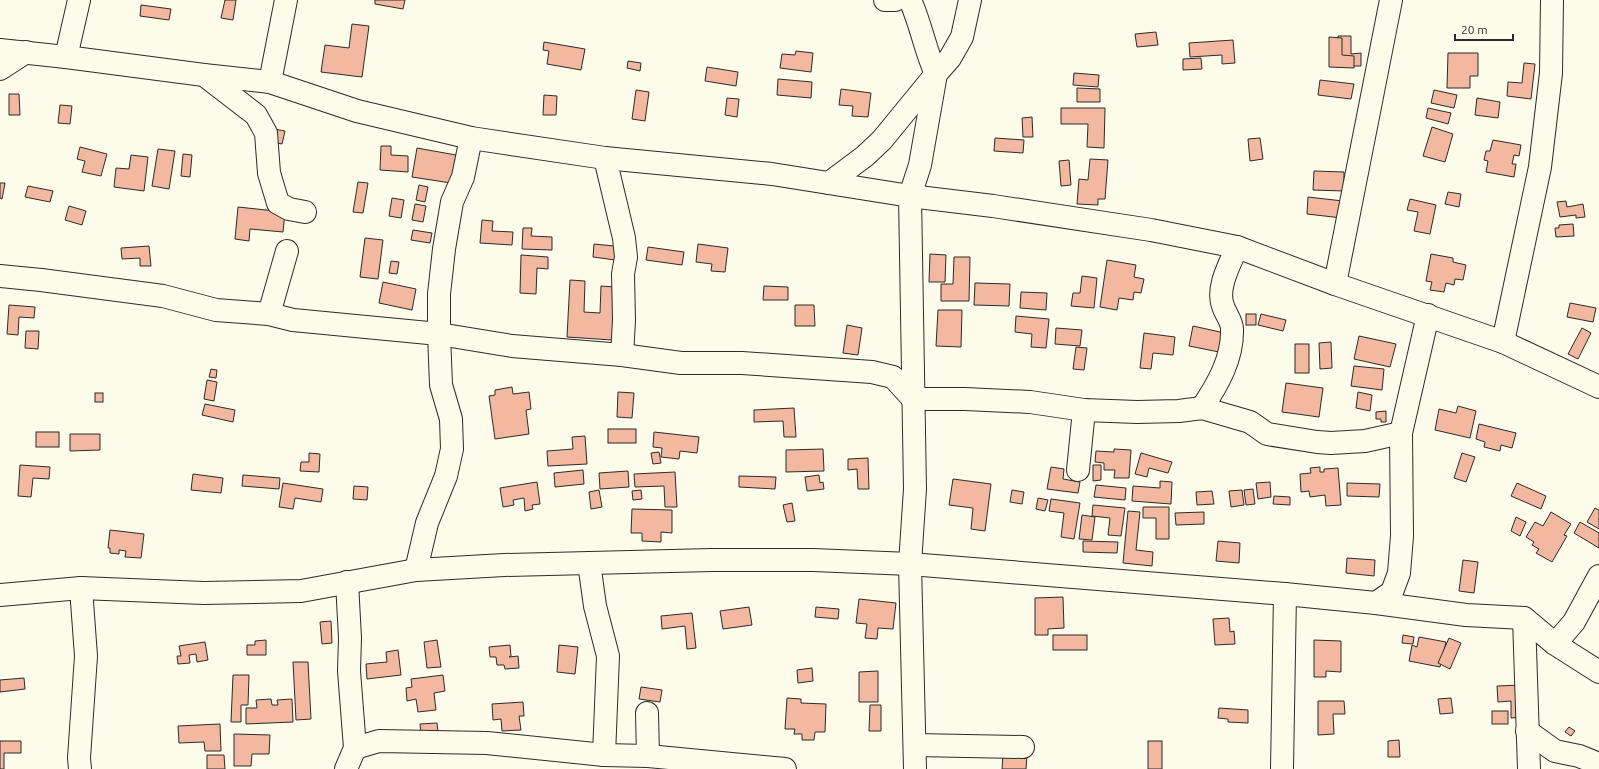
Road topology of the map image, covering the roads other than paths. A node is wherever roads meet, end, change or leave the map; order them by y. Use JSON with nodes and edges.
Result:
{"nodes":[{"id":1,"x":79,"y":0,"type":"edge"},
{"id":2,"x":286,"y":0,"type":"edge"},
{"id":3,"x":885,"y":0,"type":"edge"},
{"id":4,"x":895,"y":0,"type":"edge"},
{"id":5,"x":910,"y":0,"type":"edge"},
{"id":6,"x":970,"y":0,"type":"edge"},
{"id":7,"x":1391,"y":0,"type":"edge"},
{"id":8,"x":1552,"y":0,"type":"edge"},
{"id":9,"x":0,"y":50,"type":"edge"},
{"id":10,"x":26,"y":52,"type":"junction"},
{"id":11,"x":66,"y":57,"type":"junction"},
{"id":12,"x":0,"y":69,"type":"edge"},
{"id":13,"x":936,"y":74,"type":"junction"},
{"id":14,"x":204,"y":76,"type":"junction"},
{"id":15,"x":270,"y":82,"type":"junction"},
{"id":16,"x":471,"y":138,"type":"junction"},
{"id":17,"x":605,"y":158,"type":"junction"},
{"id":18,"x":830,"y":183,"type":"junction"},
{"id":19,"x":910,"y":196,"type":"junction"},
{"id":20,"x":305,"y":212,"type":"dead end"},
{"id":21,"x":1237,"y":247,"type":"junction"},
{"id":22,"x":287,"y":251,"type":"dead end"},
{"id":23,"x":0,"y":276,"type":"edge"},
{"id":24,"x":1335,"y":284,"type":"junction"},
{"id":25,"x":269,"y":314,"type":"junction"},
{"id":26,"x":1428,"y":316,"type":"junction"},
{"id":27,"x":439,"y":334,"type":"junction"},
{"id":28,"x":1503,"y":342,"type":"junction"},
{"id":29,"x":622,"y":355,"type":"junction"},
{"id":30,"x":1599,"y":387,"type":"edge"},
{"id":31,"x":913,"y":399,"type":"junction"},
{"id":32,"x":1202,"y":408,"type":"junction"},
{"id":33,"x":1084,"y":410,"type":"junction"},
{"id":34,"x":1401,"y":433,"type":"junction"},
{"id":35,"x":1365,"y":441,"type":"junction"},
{"id":36,"x":1401,"y":468,"type":"junction"},
{"id":37,"x":1078,"y":470,"type":"dead end"},
{"id":38,"x":589,"y":563,"type":"junction"},
{"id":39,"x":910,"y":564,"type":"junction"},
{"id":40,"x":416,"y":570,"type":"junction"},
{"id":41,"x":1599,"y":576,"type":"edge"},
{"id":42,"x":346,"y":582,"type":"junction"},
{"id":43,"x":81,"y":588,"type":"junction"},
{"id":44,"x":1,"y":590,"type":"edge"},
{"id":45,"x":1285,"y":594,"type":"junction"},
{"id":46,"x":1376,"y":603,"type":"junction"},
{"id":47,"x":1524,"y":618,"type":"junction"},
{"id":48,"x":1555,"y":644,"type":"junction"},
{"id":49,"x":1599,"y":672,"type":"edge"},
{"id":50,"x":647,"y":713,"type":"dead end"},
{"id":51,"x":1527,"y":731,"type":"junction"},
{"id":52,"x":915,"y":745,"type":"junction"},
{"id":53,"x":1023,"y":747,"type":"dead end"},
{"id":54,"x":354,"y":748,"type":"junction"},
{"id":55,"x":604,"y":755,"type":"junction"},
{"id":56,"x":648,"y":756,"type":"junction"},
{"id":57,"x":1599,"y":764,"type":"edge"},
{"id":58,"x":80,"y":769,"type":"edge"},
{"id":59,"x":346,"y":769,"type":"edge"},
{"id":60,"x":785,"y":769,"type":"edge"},
{"id":61,"x":915,"y":769,"type":"edge"},
{"id":62,"x":1282,"y":769,"type":"edge"},
{"id":63,"x":1529,"y":769,"type":"edge"}],
"edges":[{"from":1,"to":11,"type":"street"},
{"from":2,"to":15,"type":"street"},
{"from":3,"to":4,"type":"street"},
{"from":5,"to":13,"type":"street"},
{"from":6,"to":13,"type":"street"},
{"from":7,"to":24,"type":"street"},
{"from":8,"to":28,"type":"street"},
{"from":9,"to":10,"type":"street"},
{"from":10,"to":11,"type":"street"},
{"from":10,"to":12,"type":"street"},
{"from":11,"to":14,"type":"street"},
{"from":13,"to":18,"type":"street"},
{"from":13,"to":19,"type":"street"},
{"from":14,"to":15,"type":"street"},
{"from":14,"to":20,"type":"street"},
{"from":15,"to":16,"type":"street"},
{"from":16,"to":17,"type":"street"},
{"from":16,"to":27,"type":"street"},
{"from":17,"to":18,"type":"street"},
{"from":17,"to":29,"type":"street"},
{"from":18,"to":19,"type":"street"},
{"from":19,"to":21,"type":"street"},
{"from":19,"to":31,"type":"street"},
{"from":21,"to":24,"type":"street"},
{"from":21,"to":32,"type":"street"},
{"from":22,"to":25,"type":"street"},
{"from":23,"to":25,"type":"street"},
{"from":24,"to":26,"type":"street"},
{"from":25,"to":27,"type":"street"},
{"from":26,"to":28,"type":"street"},
{"from":26,"to":34,"type":"street"},
{"from":27,"to":29,"type":"street"},
{"from":27,"to":40,"type":"street"},
{"from":28,"to":30,"type":"street"},
{"from":29,"to":31,"type":"street"},
{"from":31,"to":33,"type":"street"},
{"from":31,"to":39,"type":"street"},
{"from":32,"to":33,"type":"street"},
{"from":32,"to":35,"type":"street"},
{"from":33,"to":37,"type":"street"},
{"from":34,"to":35,"type":"street"},
{"from":34,"to":36,"type":"street"},
{"from":35,"to":36,"type":"street"},
{"from":36,"to":46,"type":"street"},
{"from":38,"to":39,"type":"street"},
{"from":38,"to":40,"type":"street"},
{"from":38,"to":55,"type":"street"},
{"from":39,"to":45,"type":"street"},
{"from":39,"to":52,"type":"street"},
{"from":40,"to":42,"type":"street"},
{"from":41,"to":48,"type":"street"},
{"from":42,"to":43,"type":"street"},
{"from":42,"to":54,"type":"street"},
{"from":43,"to":44,"type":"street"},
{"from":43,"to":58,"type":"street"},
{"from":45,"to":46,"type":"street"},
{"from":45,"to":62,"type":"street"},
{"from":46,"to":47,"type":"street"},
{"from":47,"to":48,"type":"street"},
{"from":47,"to":51,"type":"street"},
{"from":48,"to":49,"type":"street"},
{"from":50,"to":56,"type":"street"},
{"from":51,"to":57,"type":"street"},
{"from":51,"to":63,"type":"street"},
{"from":52,"to":53,"type":"street"},
{"from":52,"to":61,"type":"street"},
{"from":54,"to":55,"type":"street"},
{"from":54,"to":59,"type":"street"},
{"from":55,"to":56,"type":"street"},
{"from":56,"to":60,"type":"street"}]}
